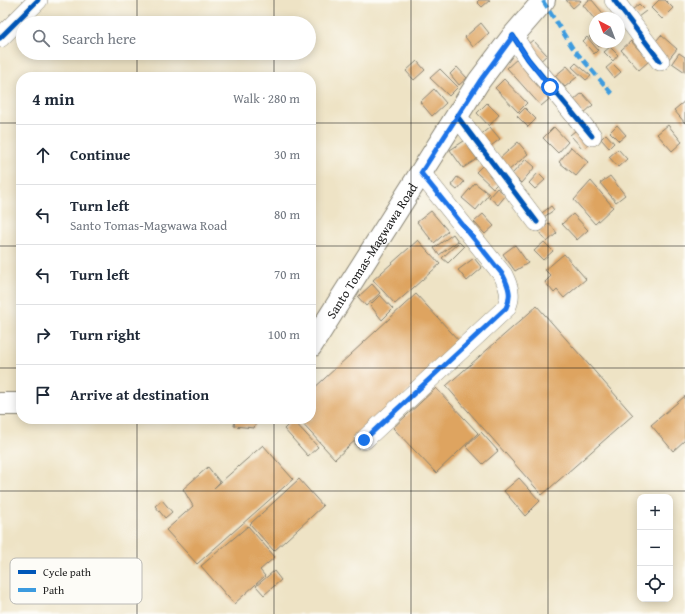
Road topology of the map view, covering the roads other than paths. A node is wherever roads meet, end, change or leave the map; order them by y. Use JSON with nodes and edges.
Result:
{"nodes":[{"id":1,"x":38,"y":0,"type":"edge"},
{"id":2,"x":544,"y":0,"type":"edge"},
{"id":3,"x":614,"y":0,"type":"edge"},
{"id":4,"x":22,"y":16,"type":"edge"},
{"id":5,"x":16,"y":22,"type":"edge"},
{"id":6,"x":513,"y":36,"type":"junction"},
{"id":7,"x":0,"y":38,"type":"edge"},
{"id":8,"x":660,"y":61,"type":"dead end"},
{"id":9,"x":457,"y":116,"type":"junction"},
{"id":10,"x":592,"y":136,"type":"dead end"},
{"id":11,"x":421,"y":173,"type":"junction"},
{"id":12,"x":537,"y":222,"type":"dead end"},
{"id":13,"x":316,"y":338,"type":"edge"},
{"id":14,"x":0,"y":404,"type":"edge"},
{"id":15,"x":16,"y":404,"type":"edge"},
{"id":16,"x":364,"y":440,"type":"dead end"}],
"edges":[{"from":1,"to":4,"type":"street"},
{"from":2,"to":6,"type":"main road","name":"Santo Tomas-Magwawa Road"},
{"from":3,"to":8,"type":"street"},
{"from":5,"to":7,"type":"street"},
{"from":6,"to":9,"type":"main road","name":"Santo Tomas-Magwawa Road"},
{"from":6,"to":10,"type":"street"},
{"from":9,"to":11,"type":"main road","name":"Santo Tomas-Magwawa Road"},
{"from":9,"to":12,"type":"street"},
{"from":11,"to":13,"type":"main road","name":"Santo Tomas-Magwawa Road"},
{"from":11,"to":16,"type":"street"},
{"from":14,"to":15,"type":"main road"}]}
